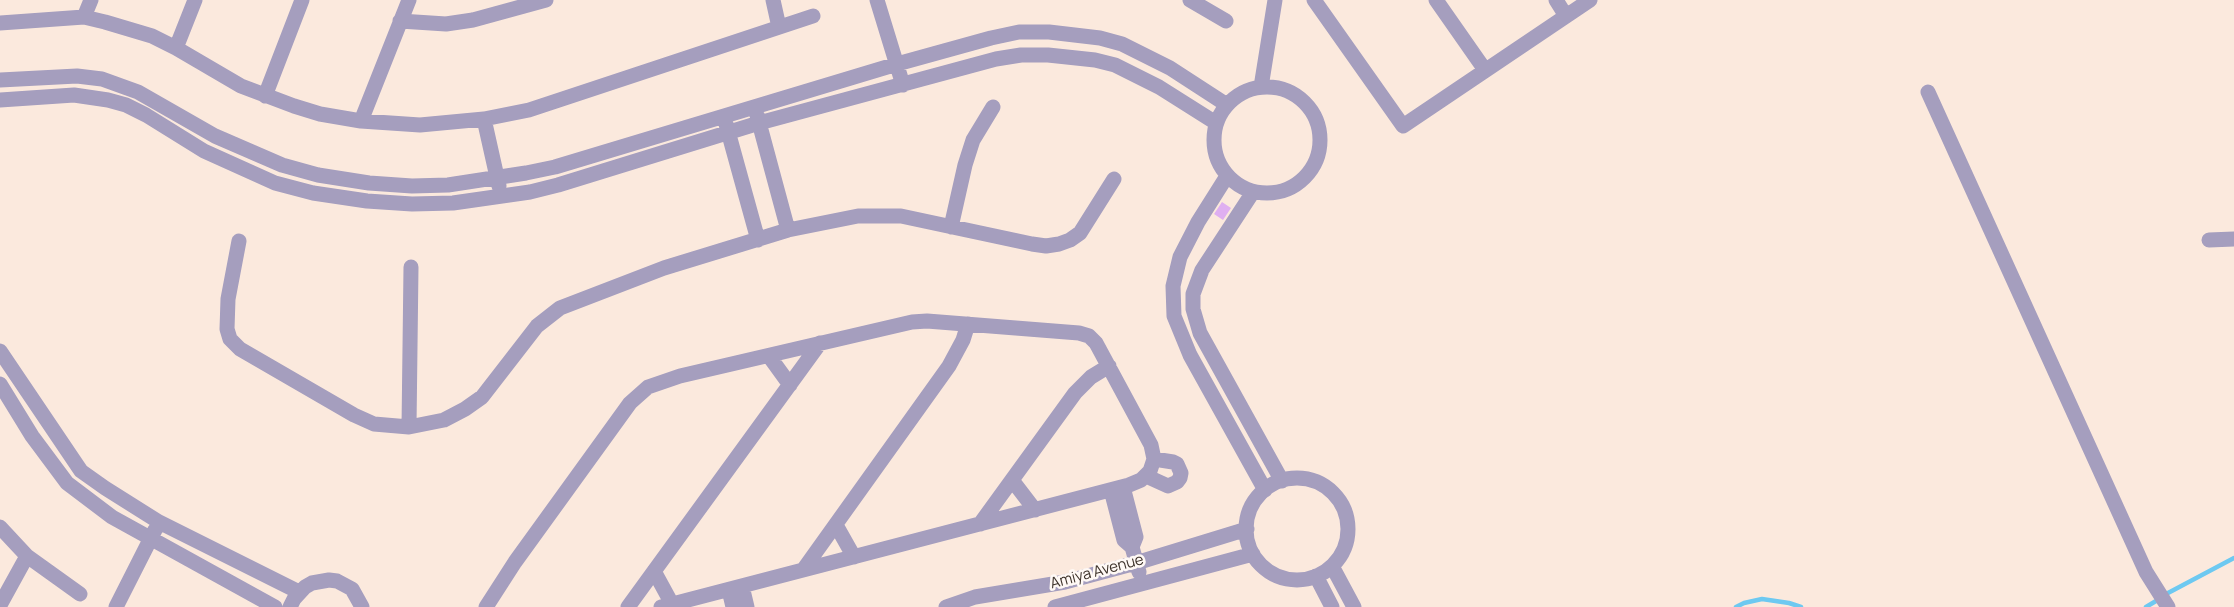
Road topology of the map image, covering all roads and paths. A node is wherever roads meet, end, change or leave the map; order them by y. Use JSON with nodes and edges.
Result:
{"nodes":[{"id":1,"x":91,"y":0,"type":"edge"},
{"id":2,"x":195,"y":0,"type":"edge"},
{"id":3,"x":302,"y":0,"type":"edge"},
{"id":4,"x":409,"y":0,"type":"edge"},
{"id":5,"x":546,"y":0,"type":"edge"},
{"id":6,"x":773,"y":0,"type":"edge"},
{"id":7,"x":1190,"y":0,"type":"edge"},
{"id":8,"x":1275,"y":0,"type":"edge"},
{"id":9,"x":1314,"y":0,"type":"edge"},
{"id":10,"x":1436,"y":0,"type":"edge"},
{"id":11,"x":1556,"y":0,"type":"edge"},
{"id":12,"x":1590,"y":0,"type":"edge"},
{"id":13,"x":881,"y":1,"type":"edge"},
{"id":14,"x":813,"y":16,"type":"dead end"},
{"id":15,"x":1566,"y":16,"type":"junction"},
{"id":16,"x":84,"y":17,"type":"junction"},
{"id":17,"x":400,"y":21,"type":"junction"},
{"id":18,"x":1226,"y":21,"type":"dead end"},
{"id":19,"x":0,"y":23,"type":"edge"},
{"id":20,"x":779,"y":27,"type":"junction"},
{"id":21,"x":176,"y":48,"type":"junction"},
{"id":22,"x":897,"y":64,"type":"junction"},
{"id":23,"x":1485,"y":70,"type":"junction"},
{"id":24,"x":0,"y":81,"type":"edge"},
{"id":25,"x":903,"y":85,"type":"junction"},
{"id":26,"x":1261,"y":87,"type":"junction"},
{"id":27,"x":1929,"y":92,"type":"dead end"},
{"id":28,"x":265,"y":96,"type":"junction"},
{"id":29,"x":0,"y":100,"type":"edge"},
{"id":30,"x":754,"y":105,"type":"junction"},
{"id":31,"x":1227,"y":105,"type":"junction"},
{"id":32,"x":993,"y":107,"type":"dead end"},
{"id":33,"x":723,"y":114,"type":"junction"},
{"id":34,"x":484,"y":119,"type":"junction"},
{"id":35,"x":361,"y":121,"type":"junction"},
{"id":36,"x":759,"y":123,"type":"junction"},
{"id":37,"x":1216,"y":123,"type":"junction"},
{"id":38,"x":728,"y":132,"type":"junction"},
{"id":39,"x":1227,"y":177,"type":"junction"},
{"id":40,"x":497,"y":178,"type":"junction"},
{"id":41,"x":1114,"y":179,"type":"dead end"},
{"id":42,"x":1253,"y":192,"type":"junction"},
{"id":43,"x":501,"y":196,"type":"junction"},
{"id":44,"x":1198,"y":222,"type":"junction"},
{"id":45,"x":951,"y":227,"type":"junction"},
{"id":46,"x":788,"y":230,"type":"junction"},
{"id":47,"x":1222,"y":237,"type":"junction"},
{"id":48,"x":2234,"y":239,"type":"edge"},
{"id":49,"x":758,"y":240,"type":"junction"},
{"id":50,"x":2209,"y":240,"type":"dead end"},
{"id":51,"x":239,"y":241,"type":"dead end"},
{"id":52,"x":1187,"y":241,"type":"junction"},
{"id":53,"x":1211,"y":254,"type":"junction"},
{"id":54,"x":411,"y":267,"type":"dead end"},
{"id":55,"x":968,"y":324,"type":"junction"},
{"id":56,"x":820,"y":343,"type":"junction"},
{"id":57,"x":0,"y":351,"type":"edge"},
{"id":58,"x":769,"y":356,"type":"junction"},
{"id":59,"x":1109,"y":366,"type":"junction"},
{"id":60,"x":0,"y":384,"type":"edge"},
{"id":61,"x":790,"y":385,"type":"junction"},
{"id":62,"x":409,"y":427,"type":"junction"},
{"id":63,"x":1154,"y":459,"type":"junction"},
{"id":64,"x":1146,"y":476,"type":"junction"},
{"id":65,"x":1012,"y":480,"type":"junction"},
{"id":66,"x":1282,"y":481,"type":"junction"},
{"id":67,"x":1117,"y":488,"type":"junction"},
{"id":68,"x":1265,"y":490,"type":"junction"},
{"id":69,"x":1035,"y":510,"type":"junction"},
{"id":70,"x":159,"y":522,"type":"junction"},
{"id":71,"x":980,"y":524,"type":"junction"},
{"id":72,"x":836,"y":525,"type":"junction"},
{"id":73,"x":0,"y":526,"type":"edge"},
{"id":74,"x":1247,"y":529,"type":"junction"},
{"id":75,"x":151,"y":538,"type":"junction"},
{"id":76,"x":1211,"y":539,"type":"junction"},
{"id":77,"x":1173,"y":550,"type":"junction"},
{"id":78,"x":1253,"y":554,"type":"junction"},
{"id":79,"x":27,"y":556,"type":"junction"},
{"id":80,"x":854,"y":557,"type":"junction"},
{"id":81,"x":1136,"y":563,"type":"junction"},
{"id":82,"x":1217,"y":564,"type":"junction"},
{"id":83,"x":1332,"y":566,"type":"junction"},
{"id":84,"x":803,"y":570,"type":"junction"},
{"id":85,"x":654,"y":571,"type":"junction"},
{"id":86,"x":1179,"y":574,"type":"junction"},
{"id":87,"x":1316,"y":576,"type":"junction"},
{"id":88,"x":1142,"y":583,"type":"junction"},
{"id":89,"x":735,"y":588,"type":"junction"},
{"id":90,"x":299,"y":592,"type":"junction"},
{"id":91,"x":80,"y":594,"type":"dead end"},
{"id":92,"x":0,"y":605,"type":"edge"},
{"id":93,"x":492,"y":605,"type":"edge"},
{"id":94,"x":667,"y":606,"type":"edge"},
{"id":95,"x":116,"y":607,"type":"edge"},
{"id":96,"x":275,"y":607,"type":"edge"},
{"id":97,"x":290,"y":607,"type":"edge"},
{"id":98,"x":362,"y":607,"type":"edge"},
{"id":99,"x":628,"y":607,"type":"edge"},
{"id":100,"x":733,"y":607,"type":"edge"},
{"id":101,"x":747,"y":607,"type":"edge"},
{"id":102,"x":945,"y":607,"type":"edge"},
{"id":103,"x":1055,"y":607,"type":"edge"},
{"id":104,"x":1332,"y":607,"type":"edge"},
{"id":105,"x":1354,"y":607,"type":"edge"},
{"id":106,"x":2168,"y":607,"type":"edge"}],
"edges":[{"from":1,"to":16,"type":"street"},
{"from":2,"to":21,"type":"street"},
{"from":3,"to":28,"type":"street"},
{"from":4,"to":17,"type":"street"},
{"from":5,"to":17,"type":"street"},
{"from":6,"to":20,"type":"street"},
{"from":7,"to":18,"type":"street"},
{"from":8,"to":26,"type":"street"},
{"from":9,"to":23,"type":"street"},
{"from":10,"to":23,"type":"street"},
{"from":11,"to":15,"type":"street"},
{"from":12,"to":15,"type":"street"},
{"from":13,"to":22,"type":"street"},
{"from":14,"to":20,"type":"street"},
{"from":15,"to":23,"type":"street"},
{"from":16,"to":19,"type":"street"},
{"from":16,"to":21,"type":"street"},
{"from":17,"to":35,"type":"street"},
{"from":20,"to":34,"type":"street"},
{"from":21,"to":28,"type":"street"},
{"from":22,"to":25,"type":"street"},
{"from":22,"to":30,"type":"street"},
{"from":22,"to":31,"type":"street"},
{"from":24,"to":40,"type":"street"},
{"from":25,"to":36,"type":"street"},
{"from":25,"to":37,"type":"street"},
{"from":26,"to":31,"type":"street"},
{"from":26,"to":42,"type":"street"},
{"from":27,"to":106,"type":"street"},
{"from":28,"to":35,"type":"street"},
{"from":29,"to":43,"type":"street"},
{"from":30,"to":33,"type":"street"},
{"from":30,"to":36,"type":"street"},
{"from":31,"to":37,"type":"street"},
{"from":32,"to":45,"type":"street"},
{"from":33,"to":38,"type":"street"},
{"from":33,"to":40,"type":"street"},
{"from":34,"to":35,"type":"street"},
{"from":34,"to":40,"type":"street"},
{"from":36,"to":38,"type":"street"},
{"from":36,"to":46,"type":"street"},
{"from":37,"to":39,"type":"street"},
{"from":38,"to":43,"type":"street"},
{"from":38,"to":49,"type":"street"},
{"from":39,"to":42,"type":"street"},
{"from":39,"to":44,"type":"street"},
{"from":40,"to":43,"type":"street"},
{"from":41,"to":45,"type":"street"},
{"from":42,"to":47,"type":"street"},
{"from":44,"to":47,"type":"street"},
{"from":44,"to":52,"type":"street"},
{"from":45,"to":46,"type":"street"},
{"from":46,"to":49,"type":"street"},
{"from":47,"to":53,"type":"street"},
{"from":48,"to":50,"type":"street"},
{"from":49,"to":62,"type":"street"},
{"from":51,"to":62,"type":"street"},
{"from":52,"to":53,"type":"street"},
{"from":52,"to":68,"type":"street"},
{"from":53,"to":66,"type":"street"},
{"from":54,"to":62,"type":"street"},
{"from":55,"to":56,"type":"street"},
{"from":55,"to":59,"type":"street"},
{"from":55,"to":72,"type":"street"},
{"from":56,"to":58,"type":"street"},
{"from":56,"to":61,"type":"street"},
{"from":57,"to":70,"type":"street"},
{"from":58,"to":61,"type":"street"},
{"from":58,"to":93,"type":"street"},
{"from":59,"to":63,"type":"street"},
{"from":59,"to":65,"type":"street"},
{"from":60,"to":75,"type":"street"},
{"from":61,"to":85,"type":"street"},
{"from":63,"to":64,"type":"street"},
{"from":63,"to":64,"type":"street"},
{"from":64,"to":67,"type":"street"},
{"from":65,"to":69,"type":"street"},
{"from":65,"to":71,"type":"street"},
{"from":66,"to":68,"type":"street"},
{"from":66,"to":83,"type":"street"},
{"from":67,"to":69,"type":"street"},
{"from":67,"to":81,"type":"street"},
{"from":68,"to":74,"type":"street"},
{"from":69,"to":71,"type":"street"},
{"from":70,"to":75,"type":"street"},
{"from":70,"to":90,"type":"street"},
{"from":71,"to":80,"type":"street"},
{"from":72,"to":80,"type":"street"},
{"from":72,"to":84,"type":"street"},
{"from":73,"to":79,"type":"street"},
{"from":74,"to":76,"type":"street","name":"Amiya Avenue"},
{"from":74,"to":78,"type":"street"},
{"from":75,"to":95,"type":"street"},
{"from":75,"to":96,"type":"street"},
{"from":76,"to":77,"type":"street","name":"Amiya Avenue"},
{"from":76,"to":82,"type":"street"},
{"from":77,"to":81,"type":"street","name":"Amiya Avenue"},
{"from":77,"to":86,"type":"street"},
{"from":78,"to":82,"type":"street","name":"Amiya Avenue"},
{"from":78,"to":87,"type":"street"},
{"from":79,"to":91,"type":"street"},
{"from":79,"to":92,"type":"street"},
{"from":80,"to":84,"type":"street"},
{"from":81,"to":88,"type":"street"},
{"from":81,"to":102,"type":"street","name":"Amiya Avenue"},
{"from":82,"to":86,"type":"street","name":"Amiya Avenue"},
{"from":83,"to":87,"type":"street"},
{"from":83,"to":105,"type":"street"},
{"from":84,"to":89,"type":"street"},
{"from":85,"to":94,"type":"street"},
{"from":85,"to":99,"type":"street"},
{"from":86,"to":88,"type":"street","name":"Amiya Avenue"},
{"from":87,"to":104,"type":"street"},
{"from":88,"to":103,"type":"street","name":"Amiya Avenue"},
{"from":89,"to":94,"type":"street"},
{"from":89,"to":100,"type":"street"},
{"from":89,"to":101,"type":"street"},
{"from":90,"to":97,"type":"street"},
{"from":90,"to":98,"type":"street"}]}
